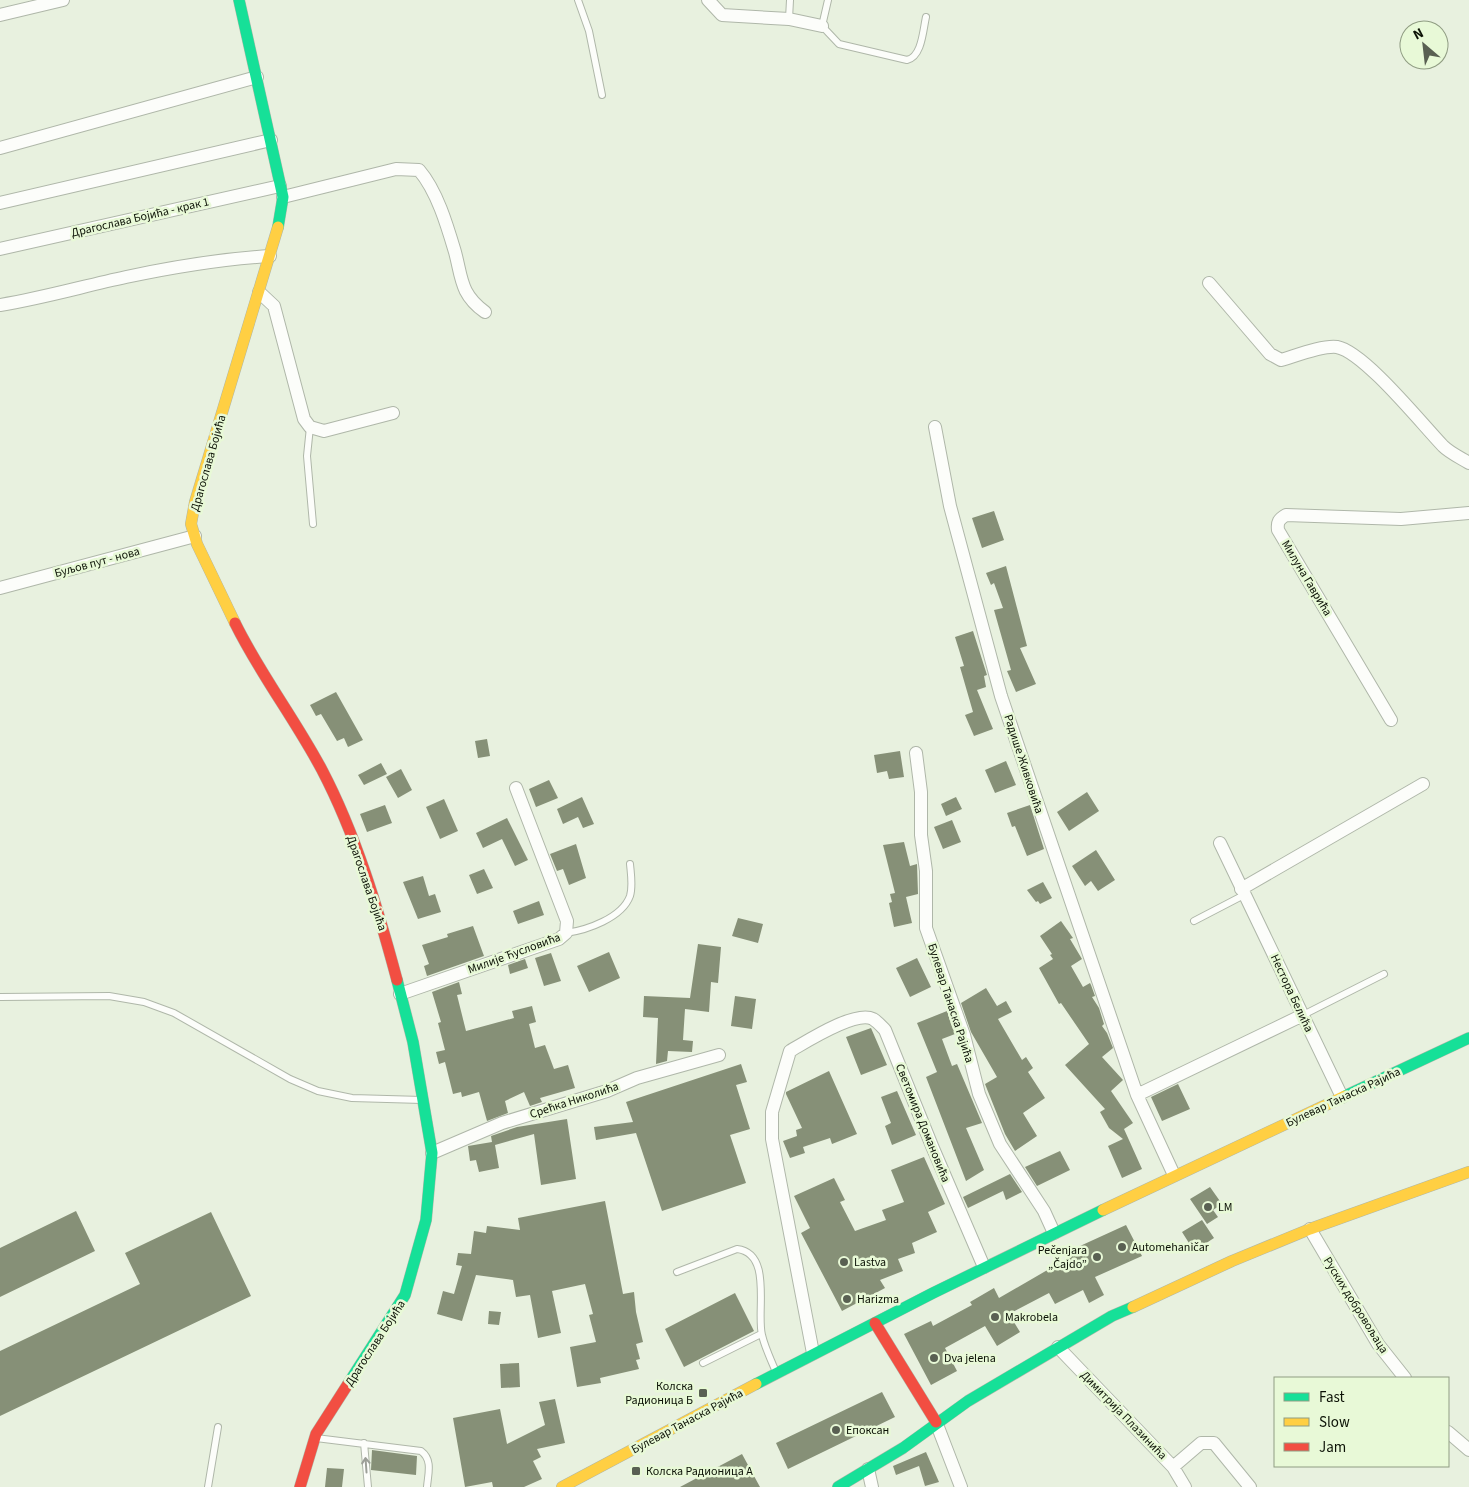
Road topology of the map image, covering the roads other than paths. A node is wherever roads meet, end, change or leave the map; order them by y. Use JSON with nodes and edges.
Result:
{"nodes":[{"id":1,"x":63,"y":0,"type":"edge"},
{"id":2,"x":239,"y":0,"type":"edge"},
{"id":3,"x":578,"y":0,"type":"edge"},
{"id":4,"x":708,"y":0,"type":"edge"},
{"id":5,"x":790,"y":0,"type":"edge"},
{"id":6,"x":828,"y":0,"type":"edge"},
{"id":7,"x":0,"y":16,"type":"edge"},
{"id":8,"x":926,"y":17,"type":"dead end"},
{"id":9,"x":790,"y":19,"type":"junction"},
{"id":10,"x":822,"y":26,"type":"junction"},
{"id":11,"x":257,"y":77,"type":"junction"},
{"id":12,"x":602,"y":95,"type":"dead end"},
{"id":13,"x":271,"y":140,"type":"junction"},
{"id":14,"x":0,"y":148,"type":"edge"},
{"id":15,"x":282,"y":191,"type":"junction"},
{"id":16,"x":0,"y":204,"type":"edge"},
{"id":17,"x":0,"y":249,"type":"edge"},
{"id":18,"x":270,"y":256,"type":"junction"},
{"id":19,"x":1209,"y":283,"type":"dead end"},
{"id":20,"x":259,"y":292,"type":"junction"},
{"id":21,"x":0,"y":305,"type":"edge"},
{"id":22,"x":485,"y":312,"type":"dead end"},
{"id":23,"x":393,"y":413,"type":"dead end"},
{"id":24,"x":934,"y":426,"type":"dead end"},
{"id":25,"x":310,"y":428,"type":"junction"},
{"id":26,"x":1469,"y":463,"type":"edge"},
{"id":27,"x":1468,"y":517,"type":"edge"},
{"id":28,"x":313,"y":524,"type":"dead end"},
{"id":29,"x":195,"y":536,"type":"junction"},
{"id":30,"x":0,"y":588,"type":"edge"},
{"id":31,"x":1391,"y":720,"type":"dead end"},
{"id":32,"x":916,"y":753,"type":"dead end"},
{"id":33,"x":1423,"y":784,"type":"dead end"},
{"id":34,"x":516,"y":788,"type":"dead end"},
{"id":35,"x":1220,"y":843,"type":"dead end"},
{"id":36,"x":630,"y":864,"type":"dead end"},
{"id":37,"x":1243,"y":892,"type":"junction"},
{"id":38,"x":1194,"y":921,"type":"dead end"},
{"id":39,"x":566,"y":933,"type":"junction"},
{"id":40,"x":1384,"y":974,"type":"dead end"},
{"id":41,"x":400,"y":994,"type":"junction"},
{"id":42,"x":0,"y":997,"type":"edge"},
{"id":43,"x":1303,"y":1015,"type":"junction"},
{"id":44,"x":1469,"y":1038,"type":"edge"},
{"id":45,"x":719,"y":1055,"type":"dead end"},
{"id":46,"x":1137,"y":1095,"type":"junction"},
{"id":47,"x":1342,"y":1097,"type":"junction"},
{"id":48,"x":423,"y":1100,"type":"junction"},
{"id":49,"x":432,"y":1153,"type":"junction"},
{"id":50,"x":1469,"y":1172,"type":"edge"},
{"id":51,"x":1174,"y":1175,"type":"junction"},
{"id":52,"x":1310,"y":1229,"type":"junction"},
{"id":53,"x":1054,"y":1233,"type":"junction"},
{"id":54,"x":984,"y":1267,"type":"junction"},
{"id":55,"x":677,"y":1272,"type":"dead end"},
{"id":56,"x":875,"y":1323,"type":"junction"},
{"id":57,"x":761,"y":1334,"type":"junction"},
{"id":58,"x":1058,"y":1347,"type":"junction"},
{"id":59,"x":813,"y":1354,"type":"junction"},
{"id":60,"x":703,"y":1363,"type":"dead end"},
{"id":61,"x":776,"y":1373,"type":"junction"},
{"id":62,"x":1404,"y":1377,"type":"edge"},
{"id":63,"x":936,"y":1422,"type":"junction"},
{"id":64,"x":218,"y":1427,"type":"dead end"},
{"id":65,"x":1449,"y":1433,"type":"edge"},
{"id":66,"x":315,"y":1438,"type":"junction"},
{"id":67,"x":364,"y":1444,"type":"junction"},
{"id":68,"x":1469,"y":1450,"type":"edge"},
{"id":69,"x":1173,"y":1467,"type":"junction"},
{"id":70,"x":868,"y":1469,"type":"junction"},
{"id":71,"x":208,"y":1487,"type":"edge"},
{"id":72,"x":300,"y":1487,"type":"edge"},
{"id":73,"x":368,"y":1487,"type":"edge"},
{"id":74,"x":427,"y":1487,"type":"edge"},
{"id":75,"x":562,"y":1487,"type":"edge"},
{"id":76,"x":838,"y":1487,"type":"edge"},
{"id":77,"x":872,"y":1487,"type":"edge"},
{"id":78,"x":962,"y":1487,"type":"edge"},
{"id":79,"x":1185,"y":1487,"type":"edge"},
{"id":80,"x":1250,"y":1487,"type":"edge"}],
"edges":[{"from":1,"to":7,"type":"street"},
{"from":2,"to":11,"type":"street","name":"Драгослава Бојића"},
{"from":3,"to":12,"type":"lane"},
{"from":4,"to":9,"type":"street"},
{"from":5,"to":9,"type":"lane"},
{"from":6,"to":10,"type":"lane"},
{"from":8,"to":10,"type":"lane"},
{"from":9,"to":10,"type":"street"},
{"from":11,"to":13,"type":"street","name":"Драгослава Бојића"},
{"from":11,"to":14,"type":"street"},
{"from":13,"to":15,"type":"street","name":"Драгослава Бојића"},
{"from":13,"to":16,"type":"street"},
{"from":15,"to":17,"type":"street","name":"Драгослава Бојића - крак 1"},
{"from":15,"to":18,"type":"street","name":"Драгослава Бојића"},
{"from":15,"to":22,"type":"street"},
{"from":18,"to":20,"type":"street","name":"Драгослава Бојића"},
{"from":18,"to":21,"type":"street"},
{"from":19,"to":26,"type":"street"},
{"from":20,"to":25,"type":"street"},
{"from":20,"to":29,"type":"street","name":"Драгослава Бојића"},
{"from":23,"to":25,"type":"street"},
{"from":24,"to":46,"type":"street","name":"Радише Живковића"},
{"from":25,"to":28,"type":"lane"},
{"from":27,"to":31,"type":"street","name":"Милуна Гаврића"},
{"from":29,"to":30,"type":"street","name":"Буљов пут - нова"},
{"from":29,"to":41,"type":"street","name":"Драгослава Бојића"},
{"from":32,"to":53,"type":"street","name":"Булевар Танаска Рајића"},
{"from":33,"to":37,"type":"street"},
{"from":34,"to":39,"type":"street","name":"Милије Ћусловића"},
{"from":35,"to":37,"type":"street","name":"Нестора Белића"},
{"from":36,"to":39,"type":"lane"},
{"from":37,"to":38,"type":"lane"},
{"from":37,"to":43,"type":"street","name":"Нестора Белића"},
{"from":39,"to":41,"type":"street","name":"Милије Ћусловића"},
{"from":40,"to":43,"type":"lane"},
{"from":41,"to":48,"type":"street","name":"Драгослава Бојића"},
{"from":42,"to":48,"type":"lane"},
{"from":43,"to":46,"type":"street"},
{"from":43,"to":47,"type":"street","name":"Нестора Белића"},
{"from":44,"to":47,"type":"street","name":"Булевар Танаска Рајића"},
{"from":45,"to":49,"type":"street","name":"Срећка Николића"},
{"from":46,"to":51,"type":"street","name":"Радише Живковића"},
{"from":47,"to":51,"type":"street","name":"Булевар Танаска Рајића"},
{"from":48,"to":49,"type":"street","name":"Драгослава Бојића"},
{"from":49,"to":66,"type":"street","name":"Драгослава Бојића"},
{"from":50,"to":52,"type":"street"},
{"from":51,"to":53,"type":"street","name":"Булевар Танаска Рајића"},
{"from":52,"to":58,"type":"street"},
{"from":52,"to":62,"type":"street","name":"Руских добровољаца"},
{"from":53,"to":54,"type":"street","name":"Булевар Танаска Рајића"},
{"from":54,"to":56,"type":"street","name":"Булевар Танаска Рајића"},
{"from":54,"to":59,"type":"street","name":"Светомира Домановића"},
{"from":55,"to":57,"type":"lane"},
{"from":56,"to":59,"type":"street","name":"Булевар Танаска Рајића"},
{"from":56,"to":63,"type":"street"},
{"from":57,"to":60,"type":"lane"},
{"from":57,"to":61,"type":"lane"},
{"from":58,"to":63,"type":"street"},
{"from":58,"to":69,"type":"street","name":"Димитрија Плазинића"},
{"from":59,"to":61,"type":"street","name":"Булевар Танаска Рајића"},
{"from":61,"to":75,"type":"street","name":"Булевар Танаска Рајића"},
{"from":63,"to":70,"type":"street"},
{"from":63,"to":78,"type":"street"},
{"from":64,"to":71,"type":"lane"},
{"from":65,"to":68,"type":"street"},
{"from":66,"to":67,"type":"lane"},
{"from":66,"to":72,"type":"street","name":"Драгослава Бојића"},
{"from":73,"to":67,"type":"lane","one_way":true},
{"from":67,"to":74,"type":"lane"},
{"from":69,"to":79,"type":"street","name":"Димитрија Плазинића"},
{"from":69,"to":80,"type":"street"},
{"from":70,"to":76,"type":"street"},
{"from":70,"to":77,"type":"street"}]}
